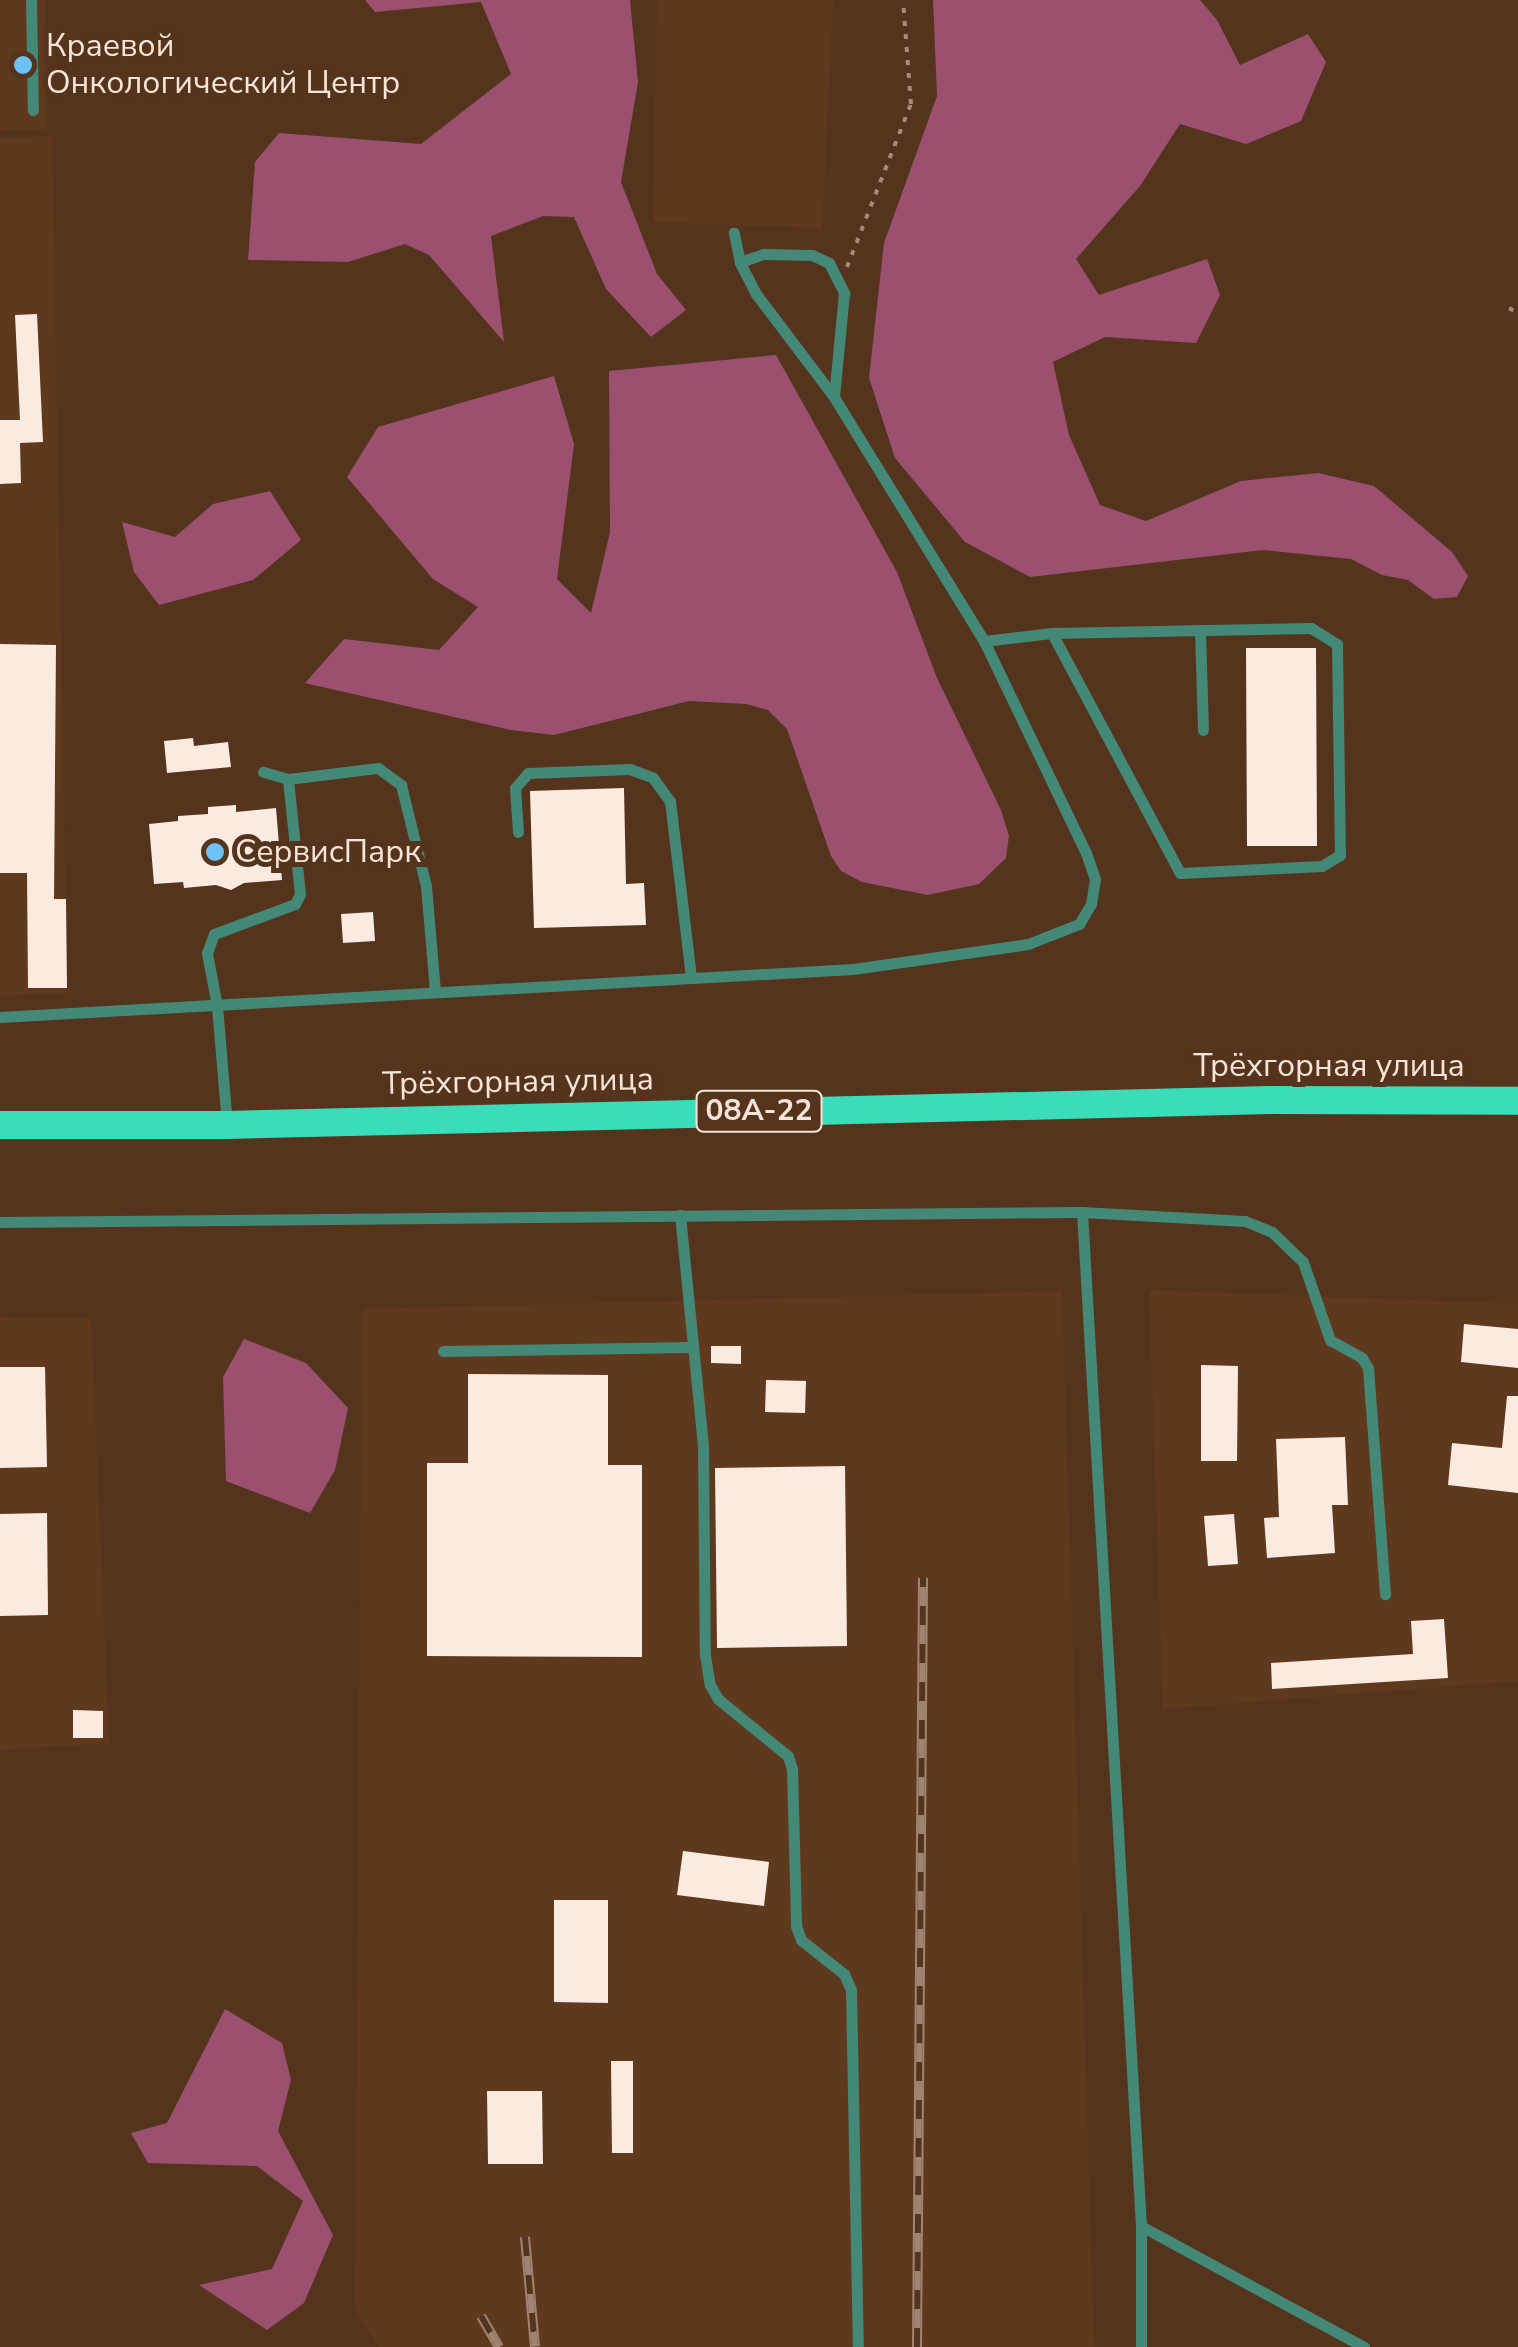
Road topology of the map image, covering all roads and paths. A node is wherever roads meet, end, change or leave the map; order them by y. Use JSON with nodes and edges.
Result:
{"nodes":[{"id":1,"x":30,"y":0,"type":"edge"},
{"id":2,"x":903,"y":0,"type":"edge"},
{"id":3,"x":33,"y":110,"type":"dead end"},
{"id":4,"x":734,"y":233,"type":"dead end"},
{"id":5,"x":740,"y":262,"type":"junction"},
{"id":6,"x":841,"y":281,"type":"junction"},
{"id":7,"x":1509,"y":308,"type":"dead end"},
{"id":8,"x":1518,"y":313,"type":"edge"},
{"id":9,"x":834,"y":396,"type":"junction"},
{"id":10,"x":1200,"y":630,"type":"junction"},
{"id":11,"x":1052,"y":634,"type":"junction"},
{"id":12,"x":984,"y":641,"type":"junction"},
{"id":13,"x":1202,"y":730,"type":"dead end"},
{"id":14,"x":262,"y":772,"type":"dead end"},
{"id":15,"x":288,"y":778,"type":"junction"},
{"id":16,"x":518,"y":832,"type":"dead end"},
{"id":17,"x":691,"y":976,"type":"junction"},
{"id":18,"x":435,"y":992,"type":"junction"},
{"id":19,"x":217,"y":1006,"type":"junction"},
{"id":20,"x":0,"y":1017,"type":"edge"},
{"id":21,"x":1518,"y":1101,"type":"edge"},
{"id":22,"x":0,"y":1125,"type":"edge"},
{"id":23,"x":228,"y":1125,"type":"junction"},
{"id":24,"x":1082,"y":1212,"type":"junction"},
{"id":25,"x":680,"y":1215,"type":"junction"},
{"id":26,"x":0,"y":1222,"type":"edge"},
{"id":27,"x":691,"y":1347,"type":"junction"},
{"id":28,"x":442,"y":1351,"type":"dead end"},
{"id":29,"x":1385,"y":1594,"type":"dead end"},
{"id":30,"x":1141,"y":2226,"type":"junction"},
{"id":31,"x":858,"y":2347,"type":"edge"},
{"id":32,"x":1140,"y":2347,"type":"edge"},
{"id":33,"x":1364,"y":2347,"type":"edge"}],
"edges":[{"from":1,"to":3,"type":"lane"},
{"from":2,"to":6,"type":"path"},
{"from":4,"to":5,"type":"lane"},
{"from":5,"to":6,"type":"lane"},
{"from":5,"to":9,"type":"lane"},
{"from":6,"to":9,"type":"lane"},
{"from":7,"to":8,"type":"path"},
{"from":9,"to":12,"type":"lane"},
{"from":10,"to":11,"type":"lane"},
{"from":10,"to":11,"type":"lane"},
{"from":10,"to":13,"type":"lane"},
{"from":11,"to":12,"type":"lane"},
{"from":12,"to":17,"type":"lane"},
{"from":14,"to":15,"type":"lane"},
{"from":15,"to":18,"type":"lane"},
{"from":15,"to":19,"type":"lane"},
{"from":16,"to":17,"type":"lane"},
{"from":17,"to":18,"type":"lane"},
{"from":18,"to":19,"type":"lane"},
{"from":19,"to":20,"type":"lane"},
{"from":19,"to":23,"type":"lane"},
{"from":21,"to":23,"type":"highway","name":"Трёхгорная улица","number":"08А-22"},
{"from":22,"to":23,"type":"highway","name":"Трёхгорная улица","number":"08А-22"},
{"from":24,"to":25,"type":"lane"},
{"from":24,"to":29,"type":"lane"},
{"from":24,"to":30,"type":"lane"},
{"from":25,"to":26,"type":"lane"},
{"from":25,"to":27,"type":"lane"},
{"from":27,"to":28,"type":"lane"},
{"from":27,"to":31,"type":"lane"},
{"from":30,"to":32,"type":"lane"},
{"from":30,"to":33,"type":"lane"}]}
